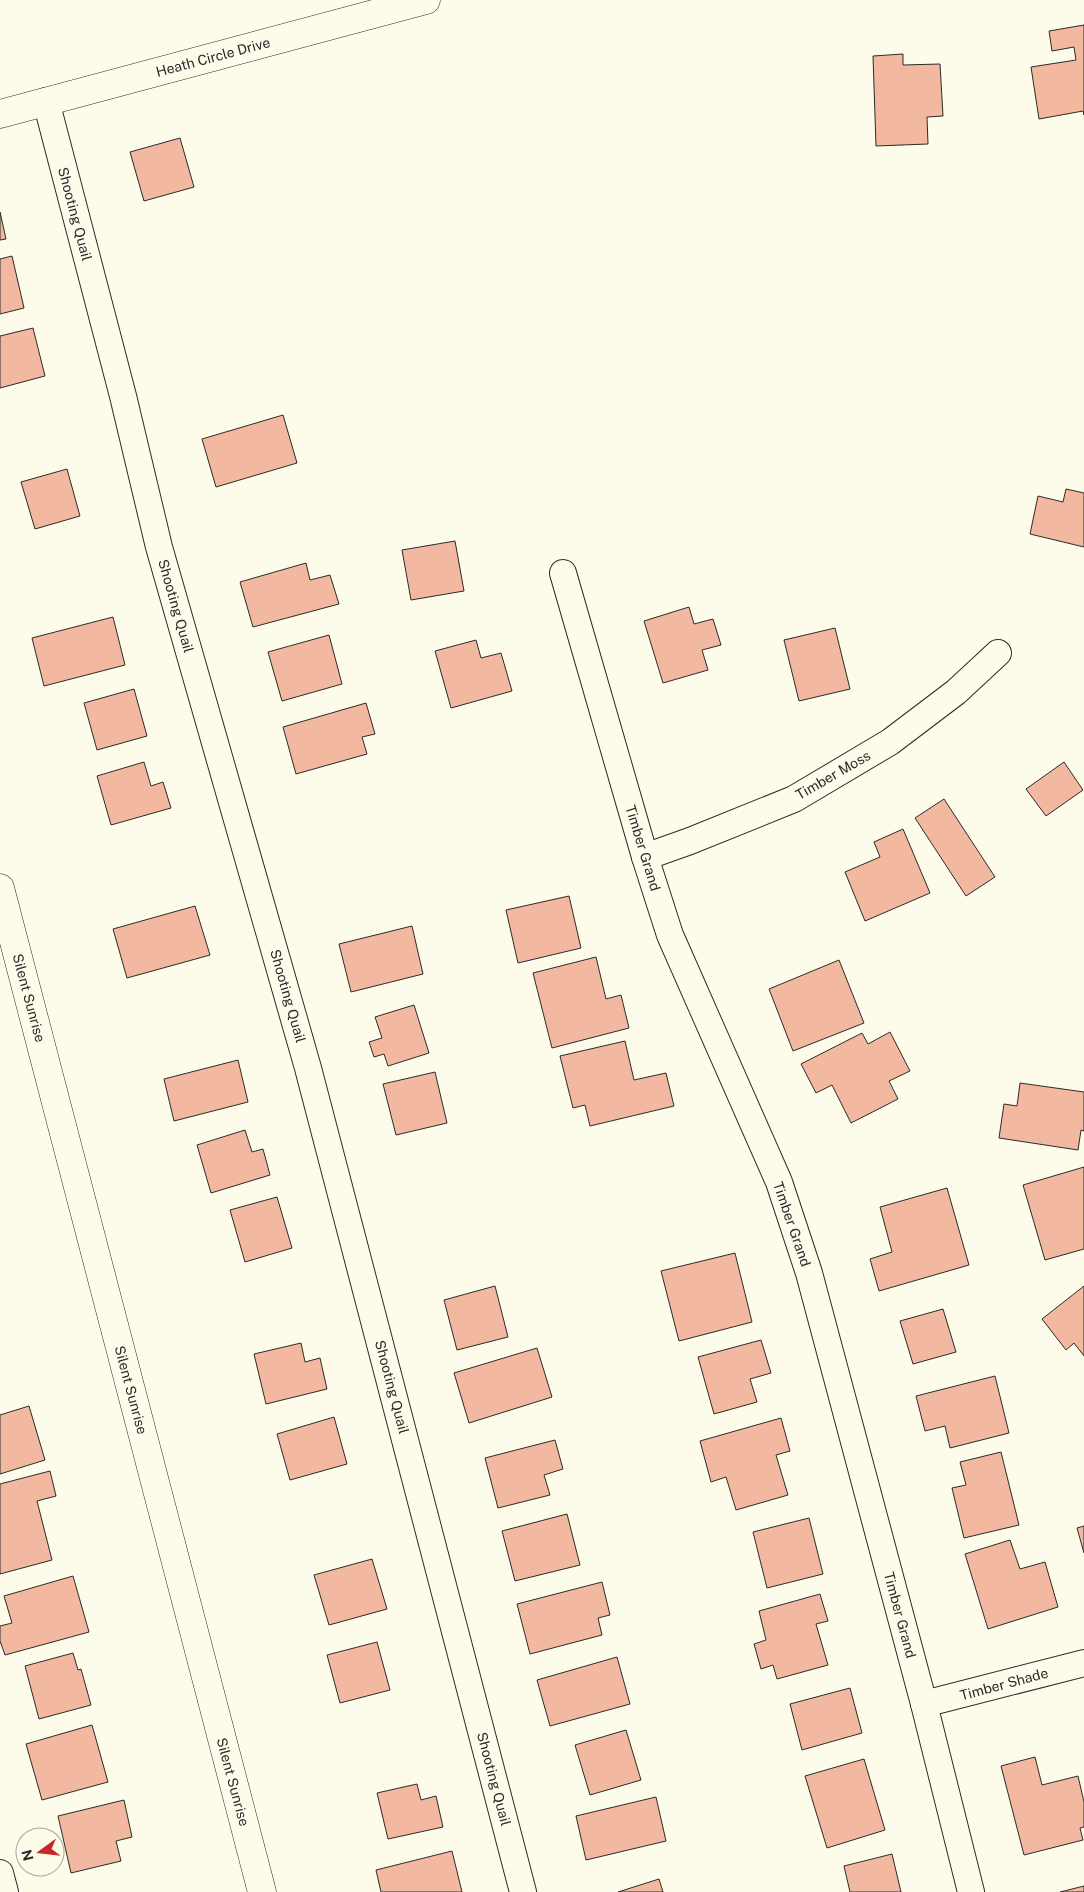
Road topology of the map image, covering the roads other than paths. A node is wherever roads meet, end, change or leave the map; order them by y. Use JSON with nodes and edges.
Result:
{"nodes":[{"id":1,"x":426,"y":0,"type":"edge"},
{"id":2,"x":46,"y":101,"type":"junction"},
{"id":3,"x":0,"y":114,"type":"edge"},
{"id":4,"x":563,"y":573,"type":"dead end"},
{"id":5,"x":998,"y":653,"type":"dead end"},
{"id":6,"x":645,"y":857,"type":"junction"},
{"id":7,"x":0,"y":888,"type":"edge"},
{"id":8,"x":1084,"y":1663,"type":"edge"},
{"id":9,"x":924,"y":1704,"type":"junction"},
{"id":10,"x":0,"y":1873,"type":"edge"},
{"id":11,"x":5,"y":1892,"type":"edge"},
{"id":12,"x":262,"y":1892,"type":"edge"},
{"id":13,"x":523,"y":1892,"type":"edge"},
{"id":14,"x":971,"y":1892,"type":"edge"}],
"edges":[{"from":1,"to":2,"type":"street","name":"Heath Circle Drive"},
{"from":2,"to":3,"type":"street","name":"Heath Circle Drive"},
{"from":2,"to":13,"type":"street","name":"Shooting Quail"},
{"from":4,"to":6,"type":"street","name":"Timber Grand"},
{"from":5,"to":6,"type":"street","name":"Timber Moss"},
{"from":6,"to":9,"type":"street","name":"Timber Grand"},
{"from":7,"to":12,"type":"street","name":"Silent Sunrise"},
{"from":8,"to":9,"type":"street","name":"Timber Shade"},
{"from":9,"to":14,"type":"street","name":"Timber Grand"},
{"from":10,"to":11,"type":"street"}]}
